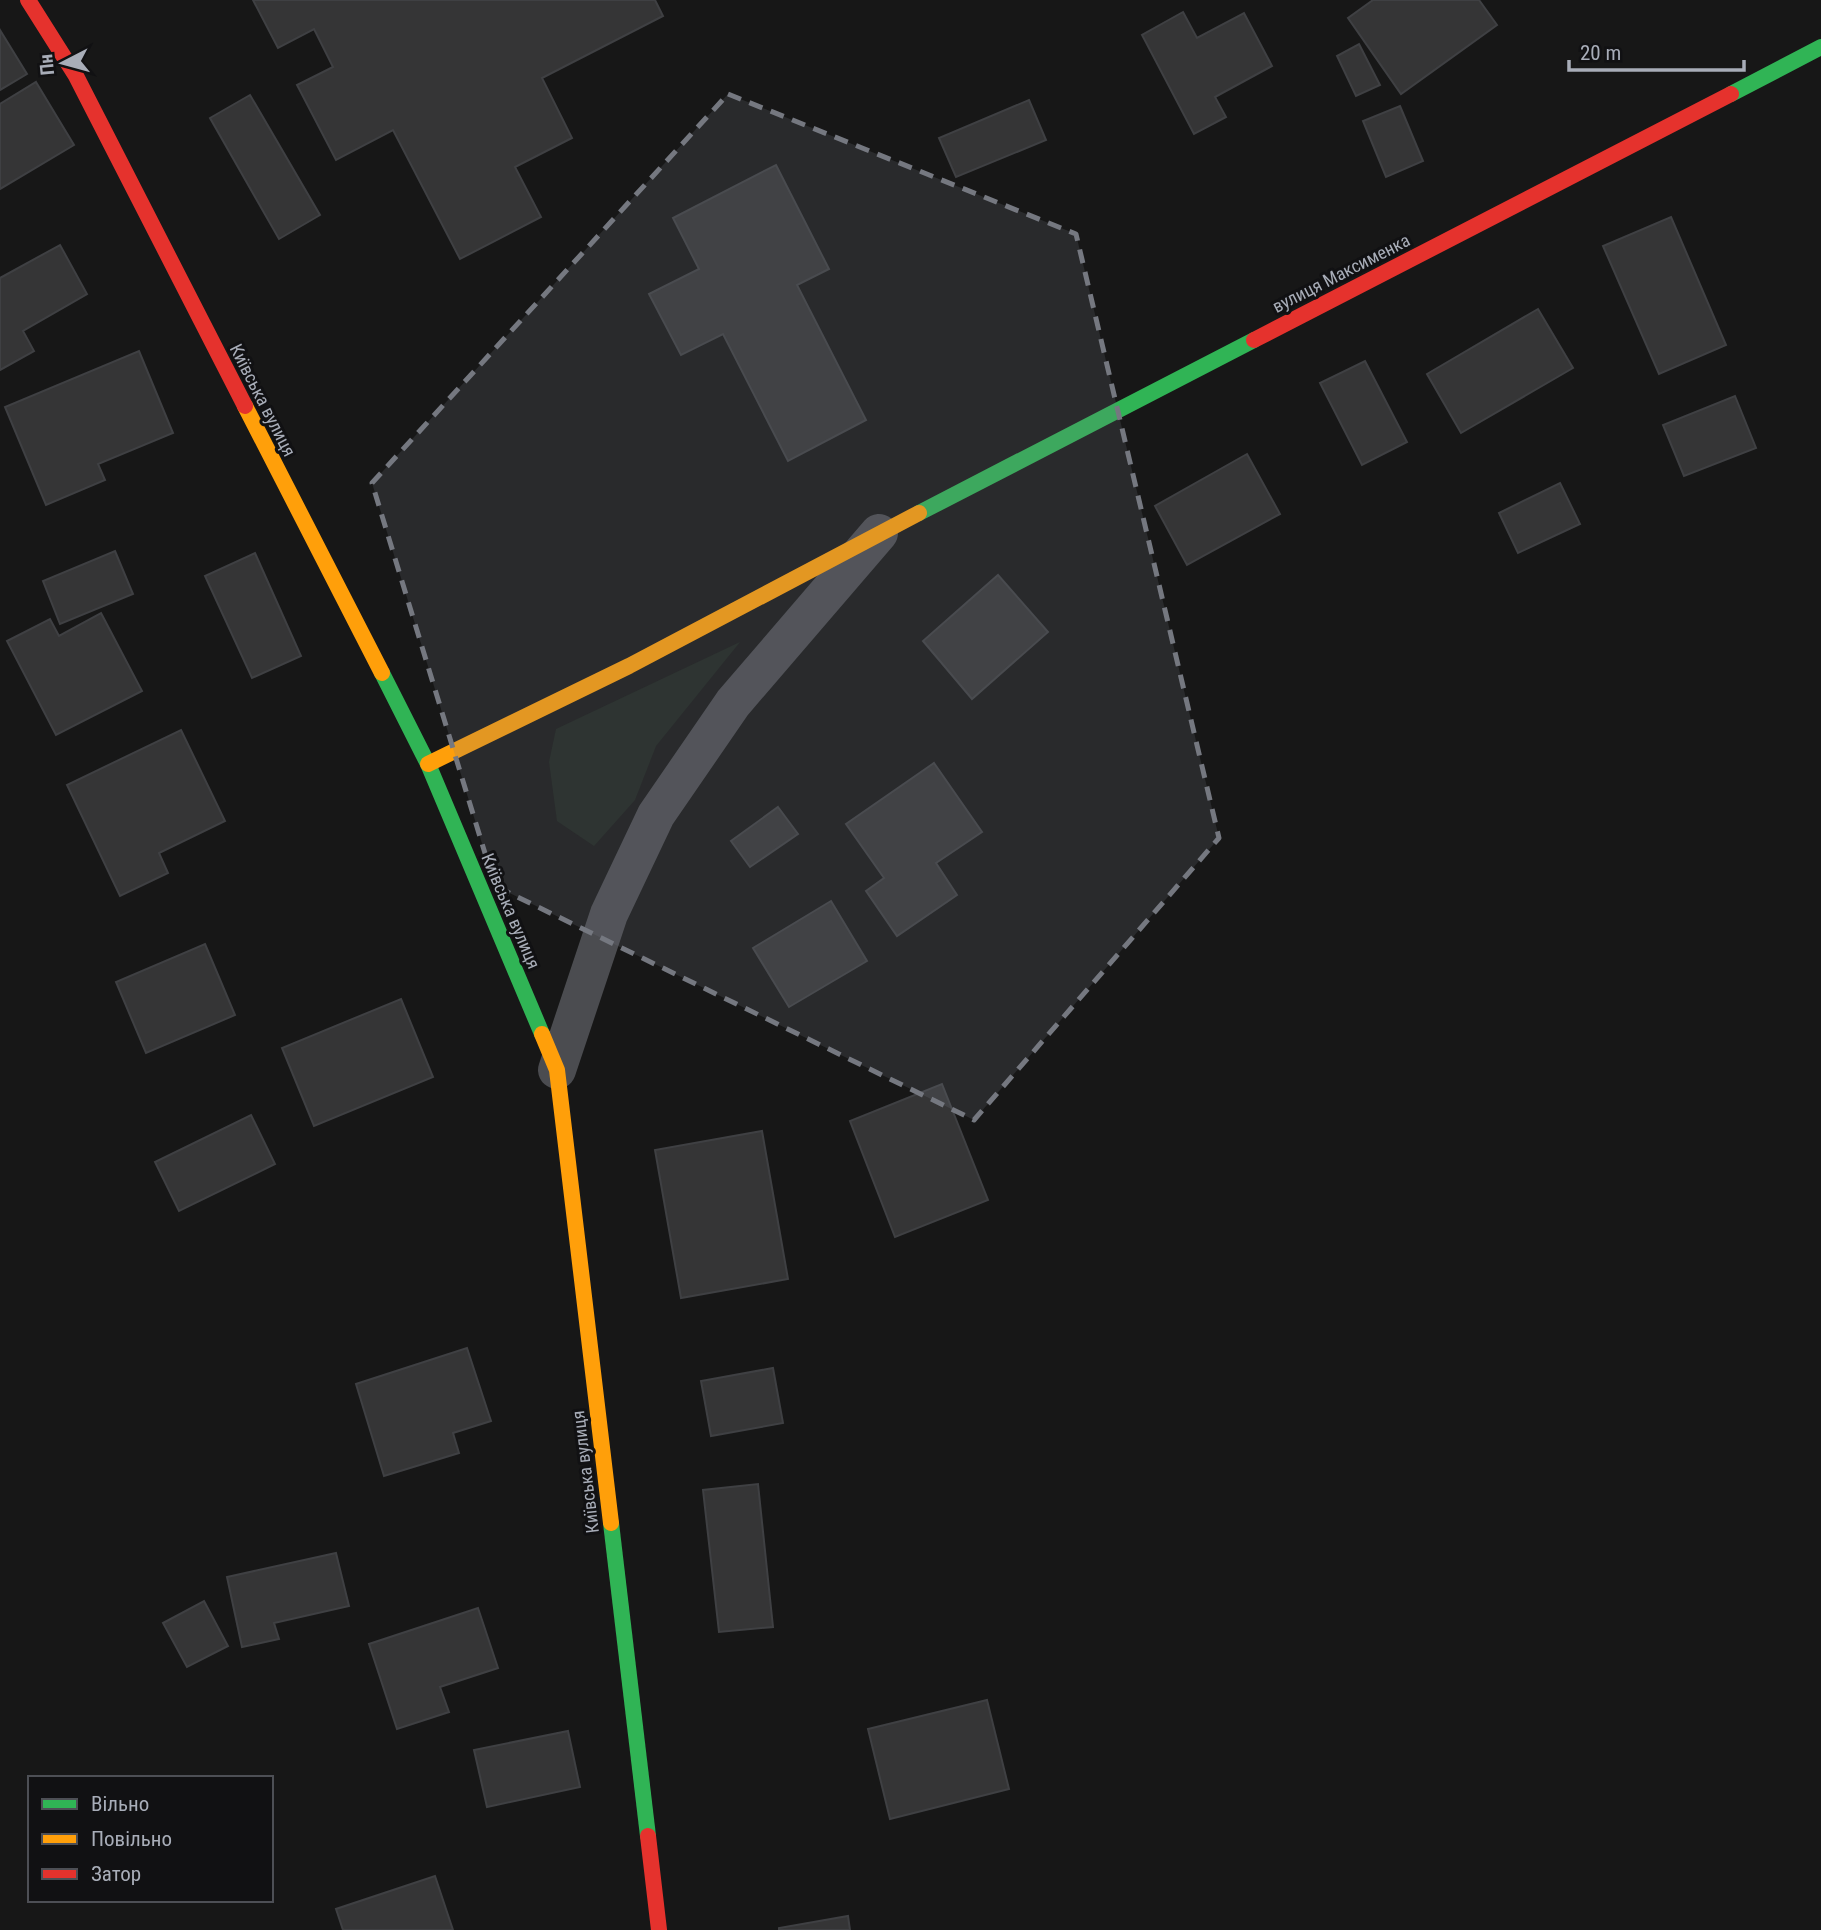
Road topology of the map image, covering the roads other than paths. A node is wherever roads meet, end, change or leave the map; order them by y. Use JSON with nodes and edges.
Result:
{"nodes":[{"id":1,"x":28,"y":0,"type":"edge"},
{"id":2,"x":1821,"y":47,"type":"edge"},
{"id":3,"x":879,"y":533,"type":"junction"},
{"id":4,"x":429,"y":764,"type":"junction"},
{"id":5,"x":556,"y":1070,"type":"junction"},
{"id":6,"x":659,"y":1930,"type":"edge"}],
"edges":[{"from":1,"to":4,"type":"street","name":"Київська вулиця"},
{"from":2,"to":3,"type":"street","name":"вулиця Максименка"},
{"from":3,"to":4,"type":"street","name":"вулиця Максименка"},
{"from":3,"to":5,"type":"street"},
{"from":4,"to":5,"type":"street","name":"Київська вулиця"},
{"from":5,"to":6,"type":"street","name":"Київська вулиця"}]}
